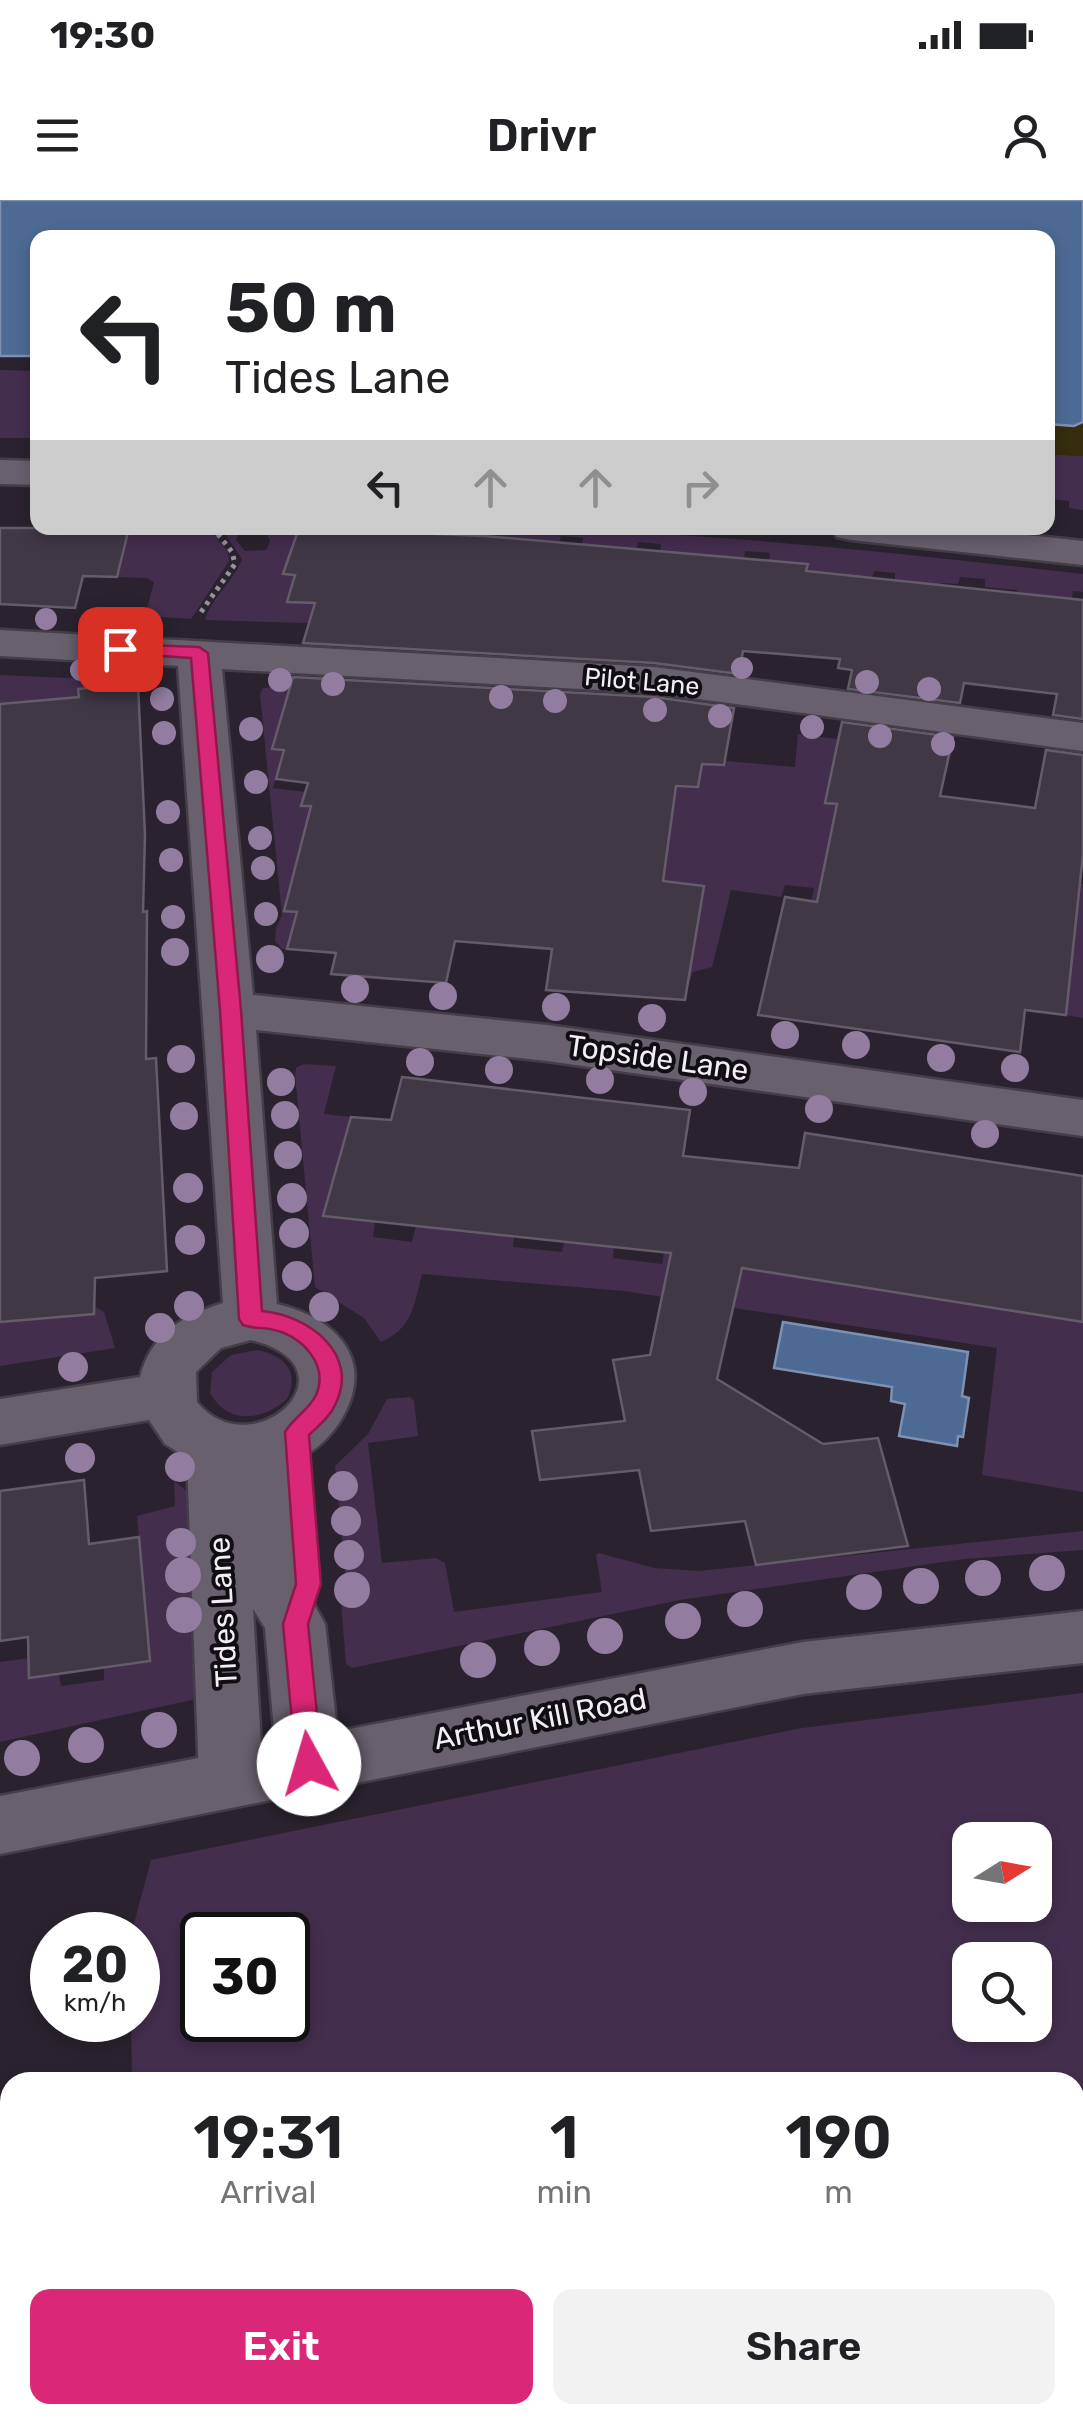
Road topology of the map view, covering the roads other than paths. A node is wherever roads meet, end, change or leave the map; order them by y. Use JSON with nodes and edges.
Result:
{"nodes":[{"id":1,"x":0,"y":472,"type":"edge"},
{"id":2,"x":30,"y":474,"type":"edge"},
{"id":3,"x":913,"y":535,"type":"edge"},
{"id":4,"x":1083,"y":554,"type":"edge"},
{"id":5,"x":198,"y":637,"type":"junction"},
{"id":6,"x":0,"y":643,"type":"edge"},
{"id":7,"x":1083,"y":737,"type":"edge"},
{"id":8,"x":230,"y":1010,"type":"junction"},
{"id":9,"x":1083,"y":1118,"type":"edge"},
{"id":10,"x":251,"y":1319,"type":"junction"},
{"id":11,"x":166,"y":1394,"type":"junction"},
{"id":12,"x":0,"y":1422,"type":"edge"},
{"id":13,"x":258,"y":1441,"type":"junction"},
{"id":14,"x":1083,"y":1637,"type":"edge"},
{"id":15,"x":309,"y":1764,"type":"junction"},
{"id":16,"x":231,"y":1779,"type":"junction"},
{"id":17,"x":0,"y":1825,"type":"edge"}],
"edges":[{"from":1,"to":2,"type":"street"},
{"from":3,"to":4,"type":"street"},
{"from":5,"to":6,"type":"street","name":"Pilot Lane"},
{"from":5,"to":7,"type":"street","name":"Pilot Lane"},
{"from":5,"to":8,"type":"street"},
{"from":8,"to":9,"type":"street","name":"Topside Lane"},
{"from":8,"to":10,"type":"street"},
{"from":10,"to":11,"type":"street"},
{"from":10,"to":13,"type":"street"},
{"from":11,"to":12,"type":"street"},
{"from":11,"to":13,"type":"street"},
{"from":13,"to":15,"type":"street","name":"Tides Lane"},
{"from":13,"to":16,"type":"street","name":"Tides Lane"},
{"from":14,"to":15,"type":"street","name":"Arthur Kill Road"},
{"from":15,"to":16,"type":"street","name":"Arthur Kill Road"},
{"from":16,"to":17,"type":"street","name":"Arthur Kill Road"}]}
